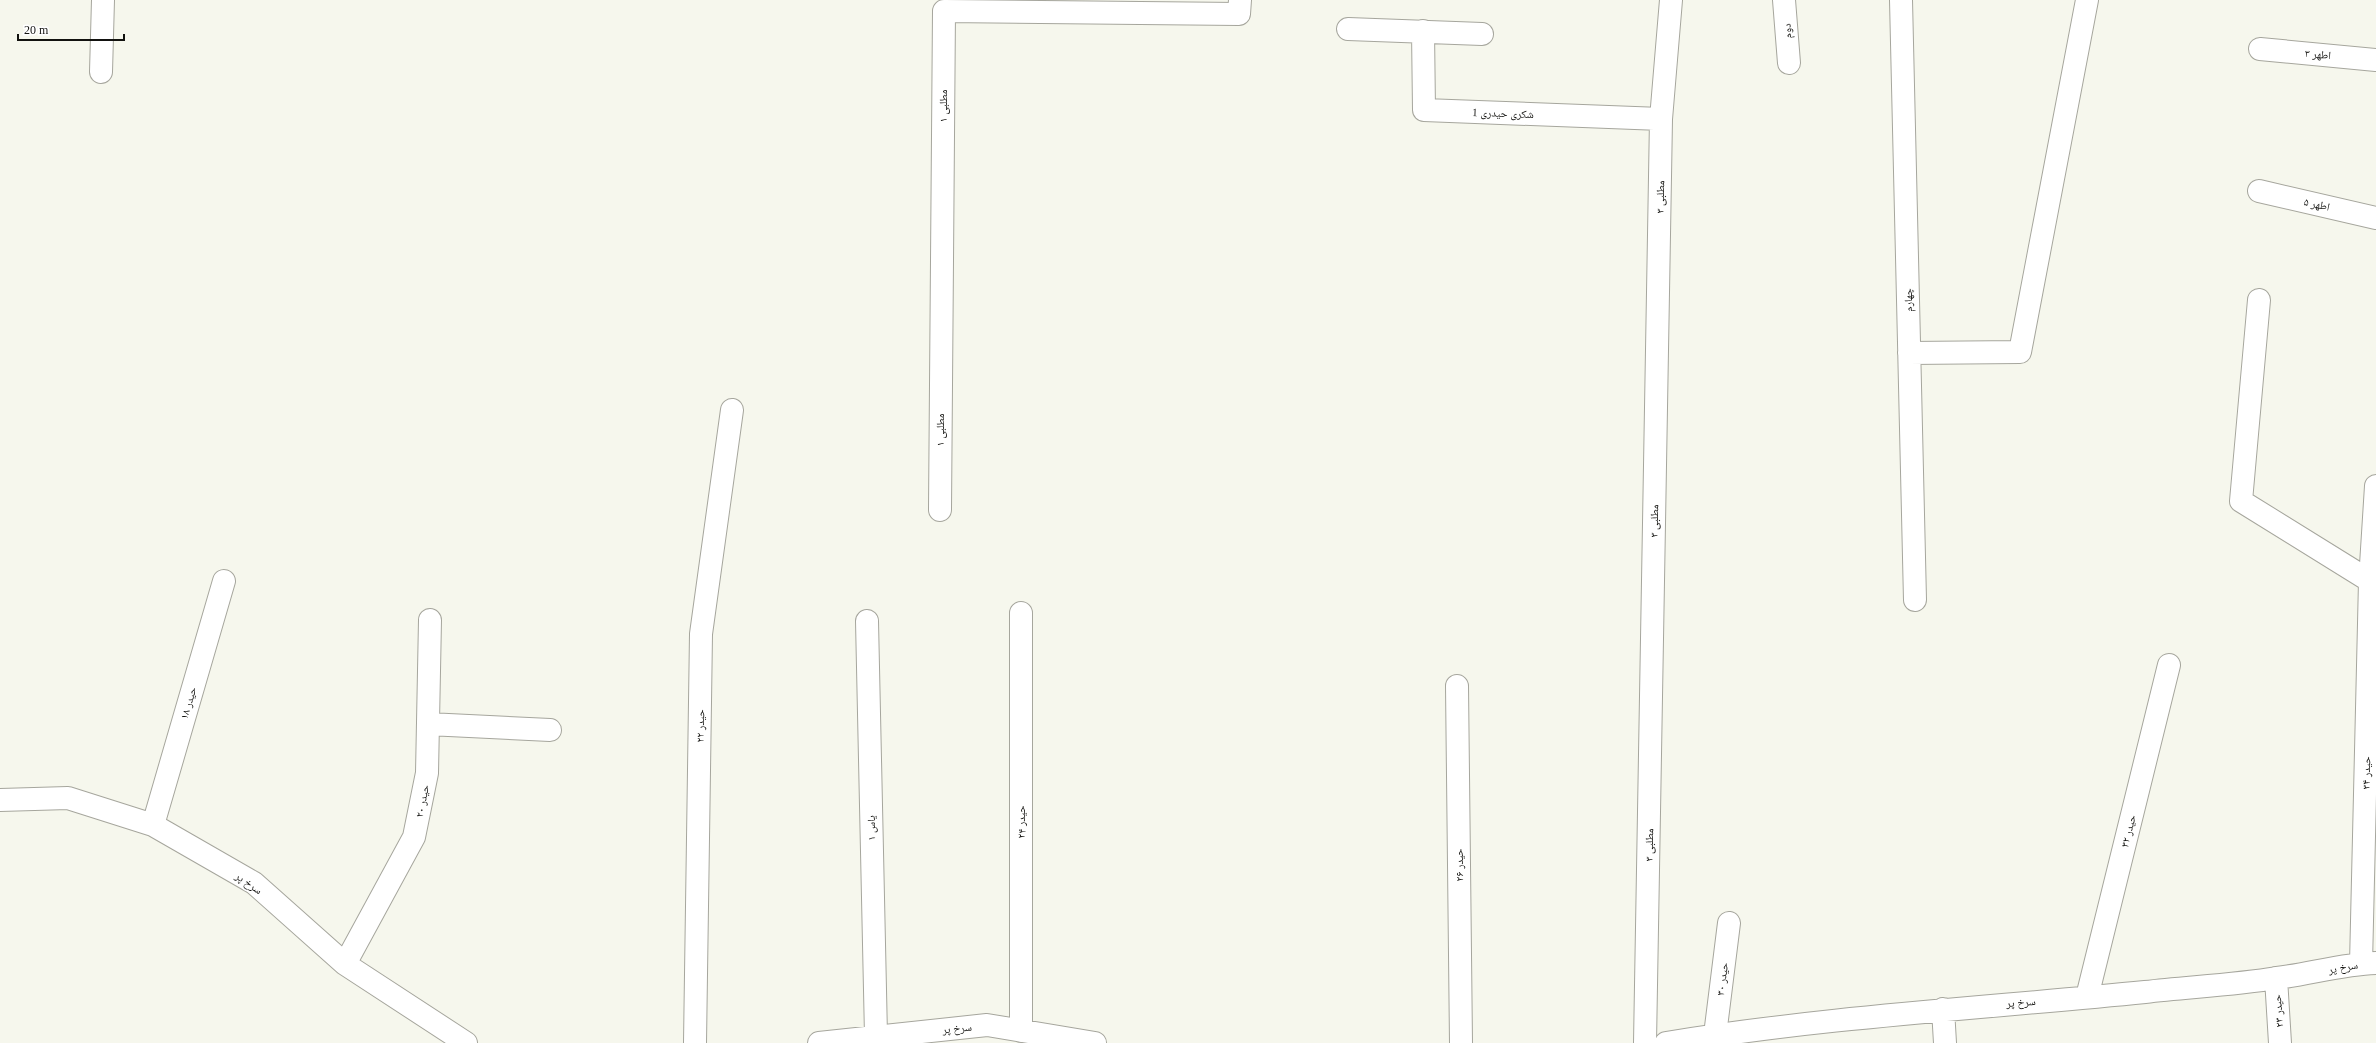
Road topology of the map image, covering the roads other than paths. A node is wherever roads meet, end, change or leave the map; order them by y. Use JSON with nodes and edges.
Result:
{"nodes":[{"id":1,"x":103,"y":0,"type":"edge"},
{"id":2,"x":1240,"y":0,"type":"edge"},
{"id":3,"x":1672,"y":0,"type":"edge"},
{"id":4,"x":1784,"y":0,"type":"edge"},
{"id":5,"x":1901,"y":0,"type":"edge"},
{"id":6,"x":2087,"y":0,"type":"edge"},
{"id":7,"x":1348,"y":29,"type":"dead end"},
{"id":8,"x":1423,"y":31,"type":"junction"},
{"id":9,"x":1482,"y":34,"type":"dead end"},
{"id":10,"x":2260,"y":49,"type":"dead end"},
{"id":11,"x":2376,"y":60,"type":"edge"},
{"id":12,"x":1789,"y":63,"type":"dead end"},
{"id":13,"x":101,"y":72,"type":"dead end"},
{"id":14,"x":1661,"y":120,"type":"junction"},
{"id":15,"x":2259,"y":191,"type":"dead end"},
{"id":16,"x":2376,"y":218,"type":"edge"},
{"id":17,"x":2260,"y":300,"type":"dead end"},
{"id":18,"x":1909,"y":353,"type":"junction"},
{"id":19,"x":732,"y":410,"type":"dead end"},
{"id":20,"x":2376,"y":486,"type":"edge"},
{"id":21,"x":940,"y":510,"type":"dead end"},
{"id":22,"x":224,"y":581,"type":"dead end"},
{"id":23,"x":2370,"y":581,"type":"junction"},
{"id":24,"x":1915,"y":600,"type":"dead end"},
{"id":25,"x":1021,"y":613,"type":"dead end"},
{"id":26,"x":430,"y":620,"type":"dead end"},
{"id":27,"x":866,"y":621,"type":"dead end"},
{"id":28,"x":2169,"y":665,"type":"dead end"},
{"id":29,"x":1457,"y":686,"type":"dead end"},
{"id":30,"x":428,"y":724,"type":"junction"},
{"id":31,"x":550,"y":730,"type":"dead end"},
{"id":32,"x":0,"y":800,"type":"edge"},
{"id":33,"x":153,"y":825,"type":"junction"},
{"id":34,"x":1729,"y":923,"type":"dead end"},
{"id":35,"x":345,"y":964,"type":"junction"},
{"id":36,"x":2369,"y":964,"type":"edge"},
{"id":37,"x":2276,"y":978,"type":"junction"},
{"id":38,"x":2088,"y":997,"type":"junction"},
{"id":39,"x":1943,"y":1008,"type":"junction"},
{"id":40,"x":1021,"y":1031,"type":"junction"},
{"id":41,"x":966,"y":1035,"type":"edge"},
{"id":42,"x":1715,"y":1035,"type":"junction"},
{"id":43,"x":876,"y":1036,"type":"junction"},
{"id":44,"x":466,"y":1043,"type":"edge"},
{"id":45,"x":695,"y":1043,"type":"edge"},
{"id":46,"x":819,"y":1043,"type":"edge"},
{"id":47,"x":1095,"y":1043,"type":"edge"},
{"id":48,"x":1461,"y":1043,"type":"edge"},
{"id":49,"x":1645,"y":1043,"type":"edge"},
{"id":50,"x":1666,"y":1043,"type":"edge"},
{"id":51,"x":1945,"y":1043,"type":"edge"},
{"id":52,"x":2280,"y":1043,"type":"edge"}],
"edges":[{"from":1,"to":13,"type":"street"},
{"from":2,"to":21,"type":"street","name":"مطلبی ۱"},
{"from":3,"to":14,"type":"street","name":"مطلبی ۳"},
{"from":4,"to":12,"type":"street","name":"دوم"},
{"from":5,"to":18,"type":"street","name":"چهارم"},
{"from":6,"to":18,"type":"street"},
{"from":7,"to":8,"type":"street"},
{"from":8,"to":9,"type":"street"},
{"from":8,"to":14,"type":"street","name":"شکری حیدری 1"},
{"from":10,"to":11,"type":"street","name":"اطهر ۳"},
{"from":14,"to":49,"type":"street","name":"مطلبی ۳"},
{"from":15,"to":16,"type":"street","name":"اطهر ۵"},
{"from":17,"to":23,"type":"street"},
{"from":18,"to":24,"type":"street","name":"چهارم"},
{"from":19,"to":45,"type":"street","name":"حیدر ۲۲"},
{"from":20,"to":23,"type":"street","name":"حیدر ۳۴"},
{"from":22,"to":33,"type":"street","name":"حیدر ۱۸"},
{"from":23,"to":36,"type":"street","name":"حیدر ۳۴"},
{"from":25,"to":40,"type":"street","name":"حیدر ۲۴"},
{"from":26,"to":30,"type":"street","name":"حیدر ۲۰"},
{"from":27,"to":43,"type":"street","name":"یاس ۱"},
{"from":28,"to":38,"type":"street","name":"حیدر ۳۲"},
{"from":29,"to":48,"type":"street","name":"حیدر ۲۶"},
{"from":30,"to":31,"type":"street"},
{"from":30,"to":35,"type":"street","name":"حیدر ۲۰"},
{"from":32,"to":33,"type":"street","name":"سرخ پر"},
{"from":33,"to":35,"type":"street","name":"سرخ پر"},
{"from":34,"to":42,"type":"street","name":"حیدر ۳۰"},
{"from":35,"to":44,"type":"street","name":"سرخ پر"},
{"from":36,"to":37,"type":"street","name":"سرخ پر"},
{"from":37,"to":38,"type":"street","name":"سرخ پر"},
{"from":37,"to":52,"type":"street","name":"حیدر ۲۳"},
{"from":38,"to":39,"type":"street","name":"سرخ پر"},
{"from":39,"to":42,"type":"street","name":"سرخ پر"},
{"from":39,"to":51,"type":"street"},
{"from":40,"to":41,"type":"street","name":"سرخ پر"},
{"from":40,"to":47,"type":"street","name":"سرخ پر"},
{"from":41,"to":43,"type":"street","name":"سرخ پر"},
{"from":42,"to":50,"type":"street","name":"سرخ پر"},
{"from":43,"to":46,"type":"street","name":"سرخ پر"}]}
